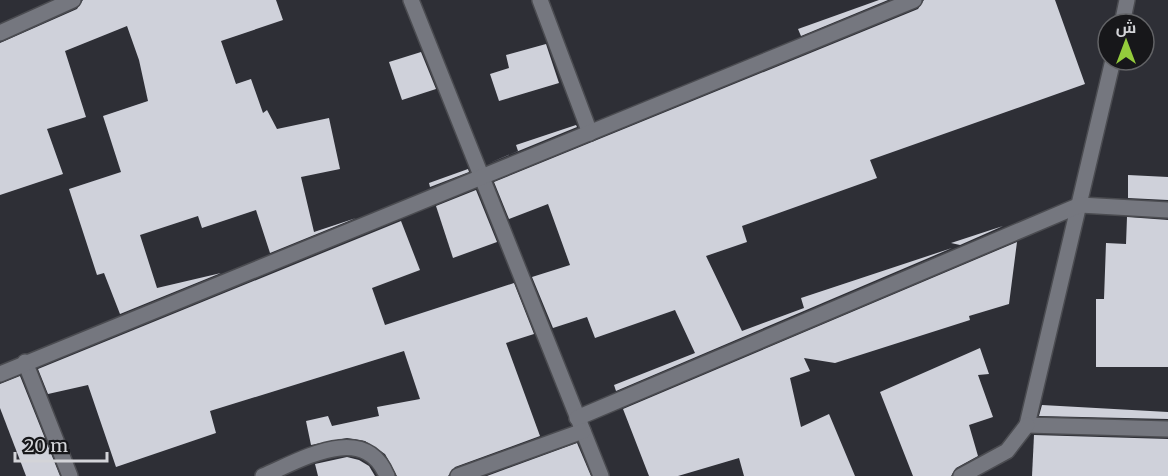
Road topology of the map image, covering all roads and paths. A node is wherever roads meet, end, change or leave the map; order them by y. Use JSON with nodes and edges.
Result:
{"nodes":[{"id":1,"x":73,"y":0,"type":"edge"},
{"id":2,"x":411,"y":0,"type":"edge"},
{"id":3,"x":540,"y":0,"type":"edge"},
{"id":4,"x":914,"y":0,"type":"edge"},
{"id":5,"x":0,"y":33,"type":"edge"},
{"id":6,"x":1110,"y":72,"type":"edge"},
{"id":7,"x":590,"y":133,"type":"junction"},
{"id":8,"x":481,"y":178,"type":"junction"},
{"id":9,"x":1080,"y":206,"type":"junction"},
{"id":10,"x":1168,"y":210,"type":"edge"},
{"id":11,"x":25,"y":363,"type":"junction"},
{"id":12,"x":0,"y":374,"type":"edge"},
{"id":13,"x":580,"y":424,"type":"junction"},
{"id":14,"x":1027,"y":425,"type":"junction"},
{"id":15,"x":1168,"y":429,"type":"edge"},
{"id":16,"x":990,"y":469,"type":"edge"},
{"id":17,"x":480,"y":472,"type":"edge"},
{"id":18,"x":70,"y":476,"type":"edge"},
{"id":19,"x":263,"y":476,"type":"edge"},
{"id":20,"x":387,"y":476,"type":"edge"},
{"id":21,"x":458,"y":476,"type":"edge"},
{"id":22,"x":601,"y":476,"type":"edge"},
{"id":23,"x":962,"y":476,"type":"edge"}],
"edges":[{"from":1,"to":5,"type":"street"},
{"from":2,"to":8,"type":"street"},
{"from":3,"to":7,"type":"street"},
{"from":4,"to":7,"type":"street"},
{"from":6,"to":9,"type":"street"},
{"from":7,"to":8,"type":"street"},
{"from":8,"to":11,"type":"street"},
{"from":8,"to":13,"type":"street"},
{"from":9,"to":10,"type":"street"},
{"from":9,"to":13,"type":"street"},
{"from":9,"to":14,"type":"street"},
{"from":11,"to":12,"type":"street"},
{"from":11,"to":18,"type":"street"},
{"from":13,"to":17,"type":"street"},
{"from":13,"to":22,"type":"street"},
{"from":14,"to":15,"type":"street"},
{"from":14,"to":16,"type":"street"},
{"from":16,"to":23,"type":"street"},
{"from":17,"to":21,"type":"street"},
{"from":19,"to":20,"type":"street"}]}
